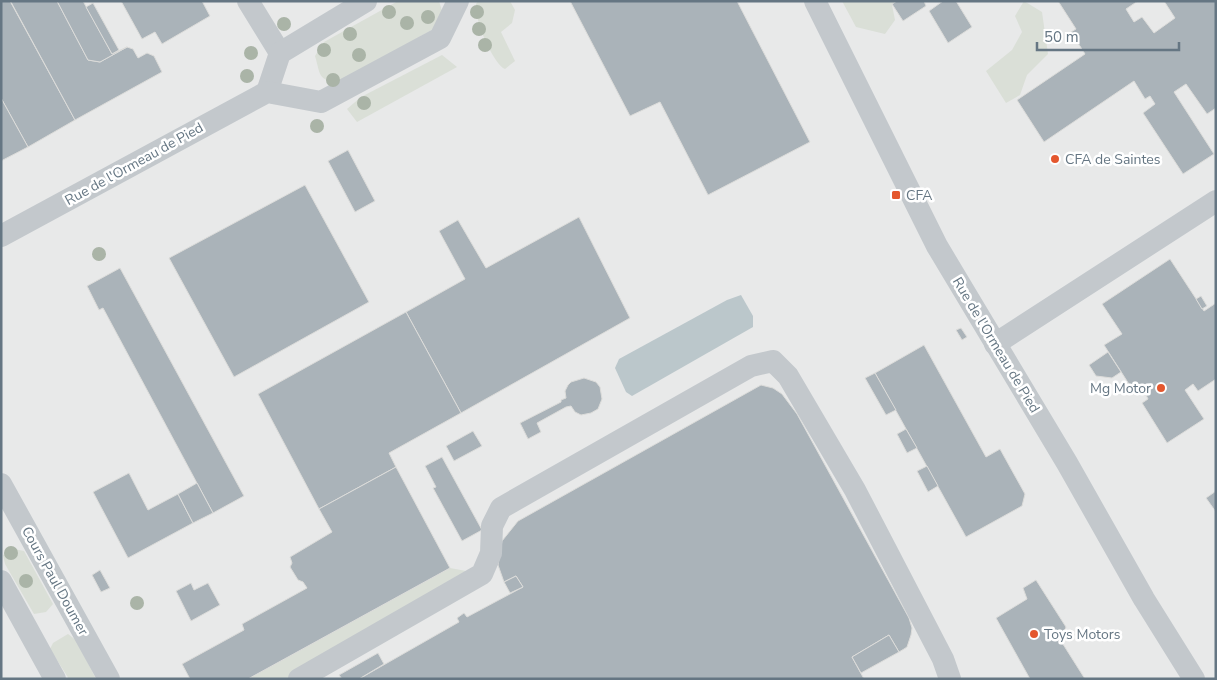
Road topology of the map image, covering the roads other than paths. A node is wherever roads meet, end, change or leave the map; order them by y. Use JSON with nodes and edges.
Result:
{"nodes":[{"id":1,"x":248,"y":1,"type":"edge"},
{"id":2,"x":366,"y":1,"type":"edge"},
{"id":3,"x":458,"y":1,"type":"edge"},
{"id":4,"x":815,"y":1,"type":"edge"},
{"id":5,"x":280,"y":53,"type":"junction"},
{"id":6,"x":267,"y":92,"type":"junction"},
{"id":7,"x":1216,"y":201,"type":"edge"},
{"id":8,"x":1,"y":236,"type":"edge"},
{"id":9,"x":995,"y":344,"type":"junction"},
{"id":10,"x":1,"y":484,"type":"edge"},
{"id":11,"x":1,"y":581,"type":"edge"},
{"id":12,"x":55,"y":679,"type":"edge"},
{"id":13,"x":109,"y":679,"type":"edge"},
{"id":14,"x":299,"y":679,"type":"edge"},
{"id":15,"x":950,"y":679,"type":"edge"},
{"id":16,"x":1194,"y":679,"type":"edge"}],
"edges":[{"from":1,"to":5,"type":"street"},
{"from":2,"to":5,"type":"street"},
{"from":3,"to":6,"type":"street"},
{"from":4,"to":9,"type":"street","name":"Rue de l'Ormeau de Pied"},
{"from":5,"to":6,"type":"street"},
{"from":6,"to":8,"type":"street","name":"Rue de l'Ormeau de Pied"},
{"from":7,"to":9,"type":"street"},
{"from":9,"to":16,"type":"street","name":"Rue de l'Ormeau de Pied"},
{"from":10,"to":13,"type":"street","name":"Cours Paul Doumer"},
{"from":11,"to":12,"type":"street"},
{"from":14,"to":15,"type":"street"}]}
